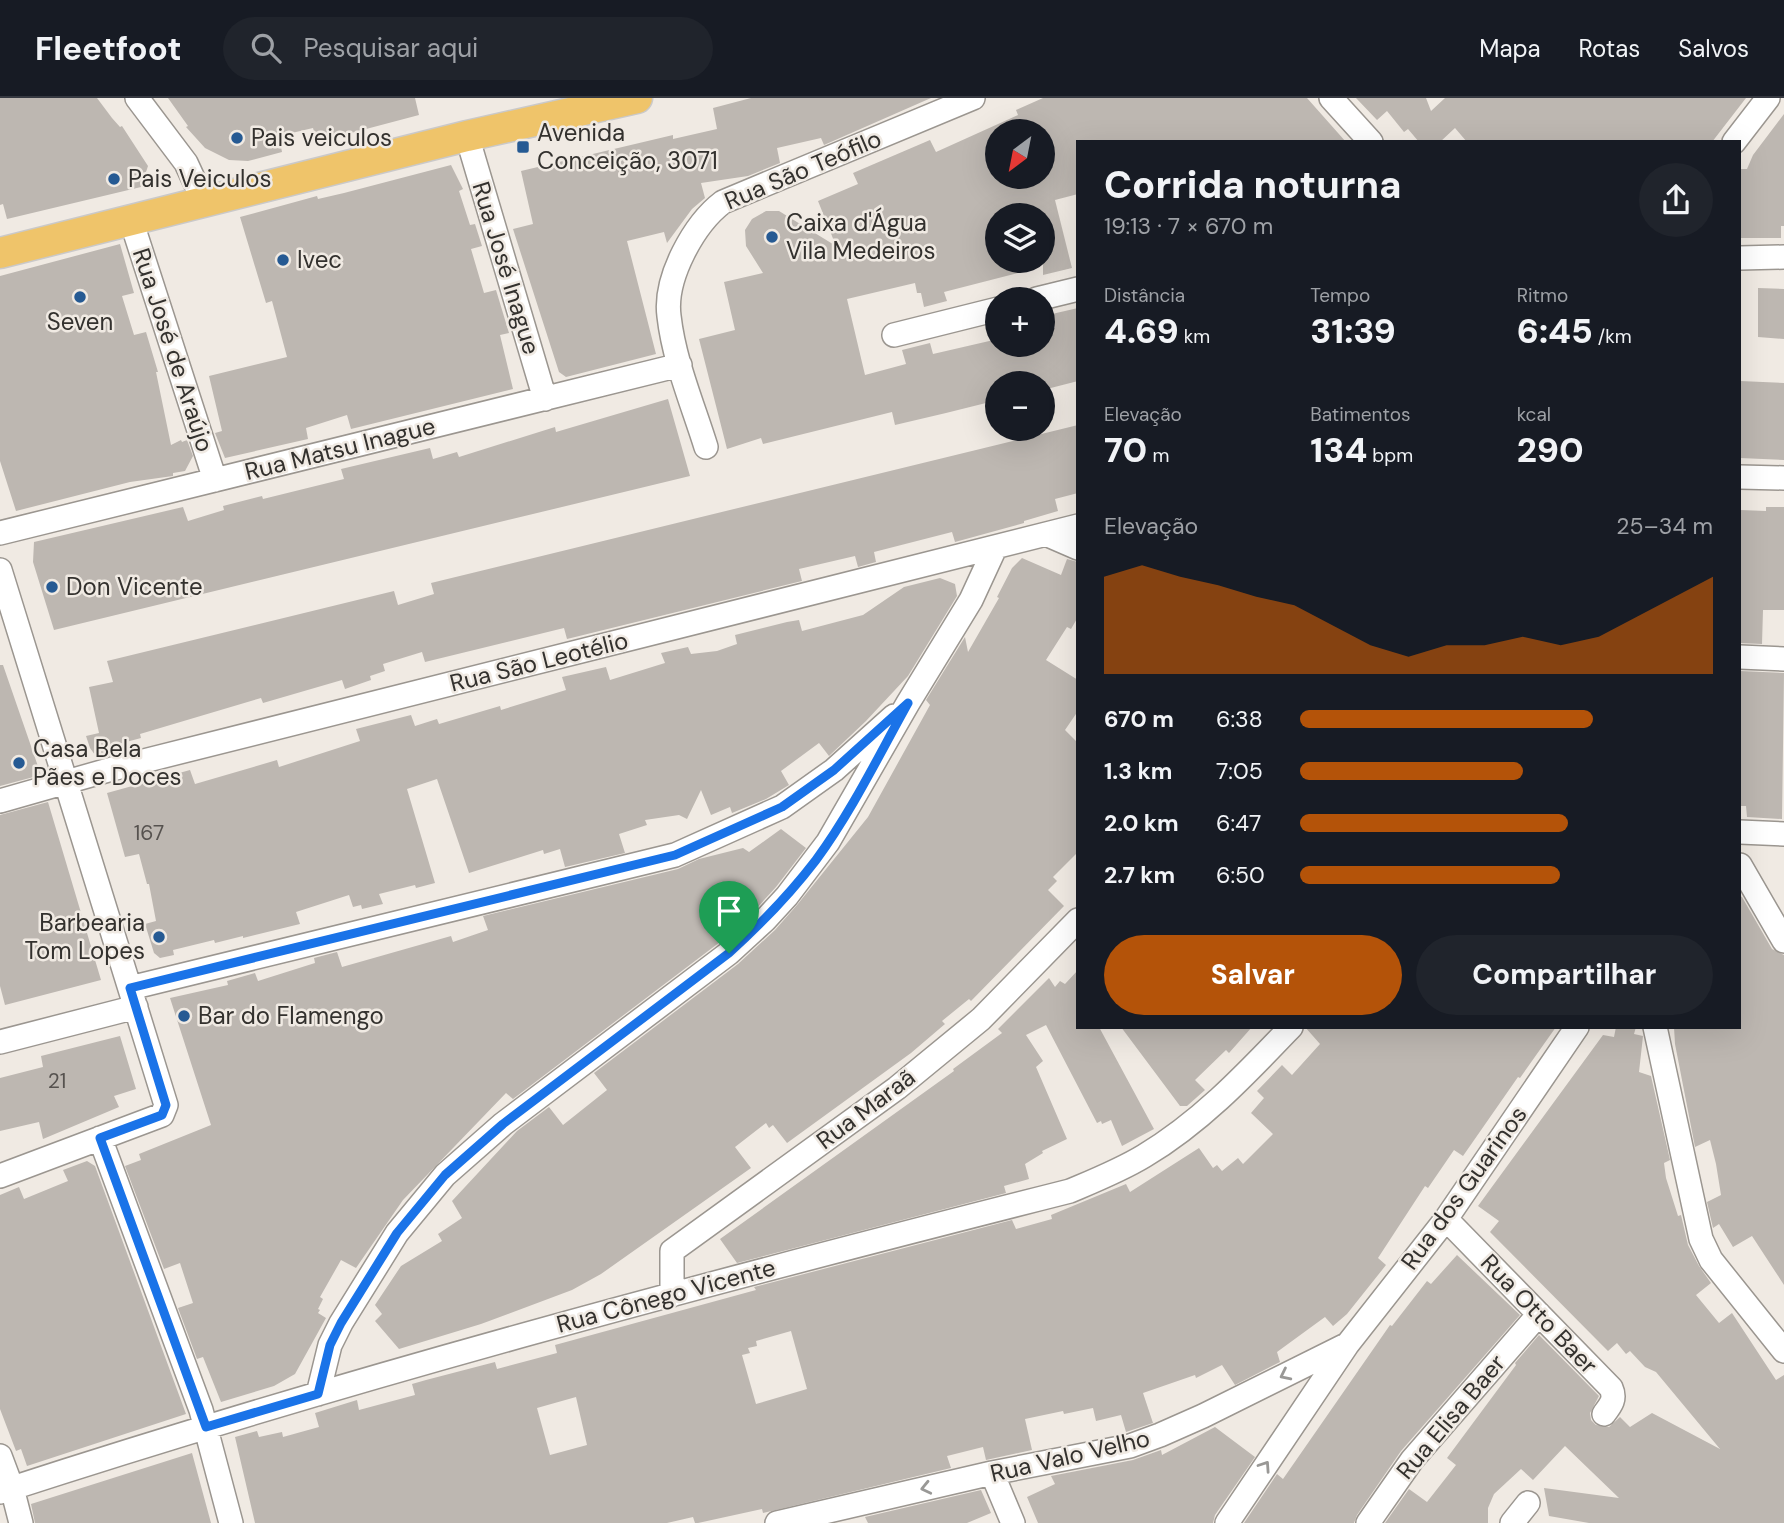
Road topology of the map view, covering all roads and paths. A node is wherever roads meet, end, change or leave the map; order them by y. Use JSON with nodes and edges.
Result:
{"nodes":[{"id":1,"x":137,"y":98,"type":"edge"},
{"id":2,"x":637,"y":98,"type":"edge"},
{"id":3,"x":973,"y":98,"type":"edge"},
{"id":4,"x":1331,"y":98,"type":"edge"},
{"id":5,"x":1768,"y":98,"type":"edge"},
{"id":6,"x":467,"y":136,"type":"junction"},
{"id":7,"x":1369,"y":140,"type":"edge"},
{"id":8,"x":1736,"y":140,"type":"edge"},
{"id":9,"x":204,"y":202,"type":"junction"},
{"id":10,"x":131,"y":220,"type":"junction"},
{"id":11,"x":0,"y":253,"type":"edge"},
{"id":12,"x":1784,"y":257,"type":"edge"},
{"id":13,"x":1741,"y":258,"type":"edge"},
{"id":14,"x":1076,"y":289,"type":"edge"},
{"id":15,"x":1055,"y":295,"type":"edge"},
{"id":16,"x":985,"y":312,"type":"edge"},
{"id":17,"x":894,"y":335,"type":"dead end"},
{"id":18,"x":680,"y":365,"type":"junction"},
{"id":19,"x":545,"y":399,"type":"junction"},
{"id":20,"x":706,"y":447,"type":"dead end"},
{"id":21,"x":1741,"y":477,"type":"edge"},
{"id":22,"x":1784,"y":478,"type":"edge"},
{"id":23,"x":215,"y":480,"type":"junction"},
{"id":24,"x":1076,"y":527,"type":"edge"},
{"id":25,"x":0,"y":533,"type":"edge"},
{"id":26,"x":1048,"y":535,"type":"junction"},
{"id":27,"x":1076,"y":547,"type":"edge"},
{"id":28,"x":995,"y":548,"type":"junction"},
{"id":29,"x":0,"y":570,"type":"edge"},
{"id":30,"x":1741,"y":657,"type":"edge"},
{"id":31,"x":1784,"y":659,"type":"edge"},
{"id":32,"x":908,"y":703,"type":"junction"},
{"id":33,"x":66,"y":782,"type":"junction"},
{"id":34,"x":0,"y":801,"type":"edge"},
{"id":35,"x":1741,"y":832,"type":"edge"},
{"id":36,"x":1784,"y":834,"type":"edge"},
{"id":37,"x":1741,"y":867,"type":"edge"},
{"id":38,"x":1076,"y":922,"type":"edge"},
{"id":39,"x":1784,"y":941,"type":"edge"},
{"id":40,"x":133,"y":998,"type":"junction"},
{"id":41,"x":1289,"y":1029,"type":"edge"},
{"id":42,"x":1576,"y":1029,"type":"edge"},
{"id":43,"x":1655,"y":1029,"type":"edge"},
{"id":44,"x":0,"y":1042,"type":"edge"},
{"id":45,"x":100,"y":1138,"type":"junction"},
{"id":46,"x":0,"y":1176,"type":"edge"},
{"id":47,"x":1446,"y":1219,"type":"junction"},
{"id":48,"x":672,"y":1294,"type":"junction"},
{"id":49,"x":1539,"y":1314,"type":"junction"},
{"id":50,"x":1347,"y":1345,"type":"junction"},
{"id":51,"x":1784,"y":1351,"type":"edge"},
{"id":52,"x":318,"y":1394,"type":"junction"},
{"id":53,"x":1604,"y":1414,"type":"dead end"},
{"id":54,"x":206,"y":1427,"type":"junction"},
{"id":55,"x":0,"y":1456,"type":"edge"},
{"id":56,"x":992,"y":1473,"type":"junction"},
{"id":57,"x":6,"y":1490,"type":"edge"},
{"id":58,"x":1528,"y":1503,"type":"dead end"},
{"id":59,"x":21,"y":1523,"type":"edge"},
{"id":60,"x":231,"y":1523,"type":"edge"},
{"id":61,"x":777,"y":1523,"type":"edge"},
{"id":62,"x":1013,"y":1523,"type":"edge"},
{"id":63,"x":1227,"y":1523,"type":"edge"},
{"id":64,"x":1368,"y":1523,"type":"edge"},
{"id":65,"x":1512,"y":1523,"type":"edge"}],
"edges":[{"from":1,"to":9,"type":"street"},
{"from":2,"to":6,"type":"main road"},
{"from":3,"to":18,"type":"street","name":"Rua São Teófilo"},
{"from":4,"to":7,"type":"street"},
{"from":5,"to":8,"type":"street"},
{"from":6,"to":9,"type":"main road"},
{"from":6,"to":19,"type":"street","name":"Rua José Inague"},
{"from":9,"to":10,"type":"main road"},
{"from":10,"to":11,"type":"main road"},
{"from":10,"to":23,"type":"street","name":"Rua José de Araújo"},
{"from":12,"to":13,"type":"street"},
{"from":14,"to":15,"type":"street"},
{"from":16,"to":17,"type":"street"},
{"from":18,"to":19,"type":"street","name":"Rua Matsu Inague"},
{"from":18,"to":20,"type":"street","name":"Rua São Teófilo"},
{"from":19,"to":23,"type":"street","name":"Rua Matsu Inague"},
{"from":21,"to":22,"type":"street"},
{"from":23,"to":25,"type":"street","name":"Rua Matsu Inague"},
{"from":24,"to":26,"type":"street","name":"Rua São Leotélio"},
{"from":26,"to":27,"type":"street"},
{"from":26,"to":28,"type":"street","name":"Rua São Leotélio"},
{"from":28,"to":32,"type":"street"},
{"from":28,"to":33,"type":"street","name":"Rua São Leotélio"},
{"from":29,"to":33,"type":"street"},
{"from":30,"to":31,"type":"street"},
{"from":32,"to":40,"type":"street"},
{"from":32,"to":52,"type":"street"},
{"from":33,"to":34,"type":"street","name":"Rua São Leotélio"},
{"from":33,"to":40,"type":"street"},
{"from":35,"to":36,"type":"street"},
{"from":37,"to":39,"type":"street"},
{"from":38,"to":48,"type":"street","name":"Rua Maraã"},
{"from":40,"to":44,"type":"street"},
{"from":40,"to":45,"type":"street"},
{"from":41,"to":48,"type":"street","name":"Rua Cônego Vicente"},
{"from":42,"to":47,"type":"street","name":"Rua dos Guarinos"},
{"from":43,"to":51,"type":"street"},
{"from":45,"to":46,"type":"street"},
{"from":45,"to":54,"type":"street"},
{"from":47,"to":49,"type":"street","name":"Rua Otto Baer"},
{"from":47,"to":50,"type":"street","name":"Rua dos Guarinos"},
{"from":48,"to":52,"type":"street","name":"Rua Cônego Vicente"},
{"from":49,"to":53,"type":"street","name":"Rua Otto Baer"},
{"from":49,"to":64,"type":"street","name":"Rua Elisa Baer"},
{"from":50,"to":56,"type":"street","name":"Rua Valo Velho","one_way":true},
{"from":63,"to":50,"type":"street","name":"Rua dos Guarinos","one_way":true},
{"from":52,"to":54,"type":"street","name":"Rua Cônego Vicente"},
{"from":54,"to":57,"type":"street","name":"Rua Cônego Vicente"},
{"from":54,"to":60,"type":"street"},
{"from":55,"to":57,"type":"street"},
{"from":56,"to":61,"type":"street","name":"Rua Valo Velho","one_way":true},
{"from":56,"to":62,"type":"street"},
{"from":57,"to":59,"type":"street"},
{"from":58,"to":65,"type":"street"}]}
